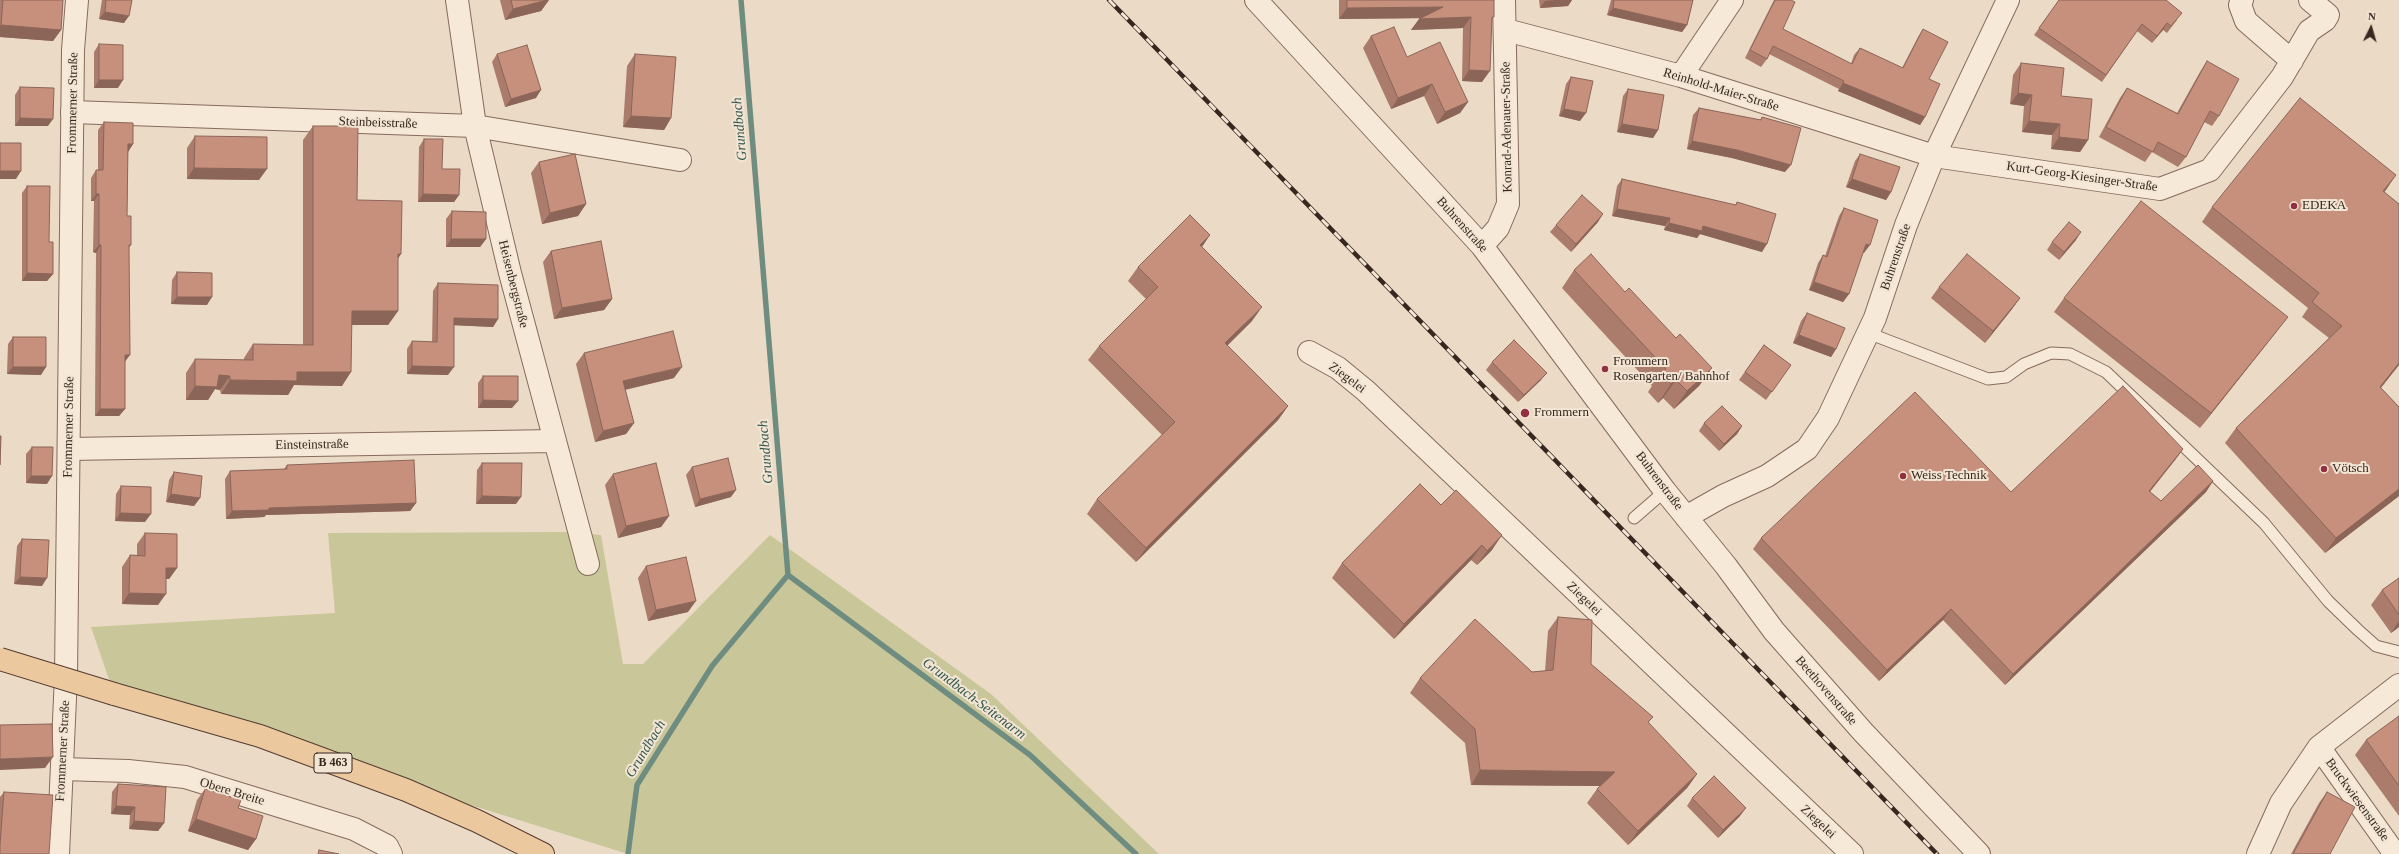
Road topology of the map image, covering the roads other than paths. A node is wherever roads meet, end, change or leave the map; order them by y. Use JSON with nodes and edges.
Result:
{"nodes":[{"id":1,"x":77,"y":0,"type":"edge"},
{"id":2,"x":457,"y":0,"type":"edge"},
{"id":3,"x":1256,"y":0,"type":"edge"},
{"id":4,"x":1504,"y":0,"type":"edge"},
{"id":5,"x":1732,"y":0,"type":"edge"},
{"id":6,"x":2008,"y":0,"type":"edge"},
{"id":7,"x":2242,"y":0,"type":"edge"},
{"id":8,"x":2310,"y":0,"type":"edge"},
{"id":9,"x":1506,"y":30,"type":"junction"},
{"id":10,"x":2292,"y":62,"type":"junction"},
{"id":11,"x":1681,"y":76,"type":"junction"},
{"id":12,"x":72,"y":112,"type":"junction"},
{"id":13,"x":475,"y":126,"type":"junction"},
{"id":14,"x":1934,"y":156,"type":"junction"},
{"id":15,"x":680,"y":160,"type":"dead end"},
{"id":16,"x":1482,"y":246,"type":"junction"},
{"id":17,"x":1868,"y":333,"type":"junction"},
{"id":18,"x":1309,"y":352,"type":"dead end"},
{"id":19,"x":554,"y":441,"type":"junction"},
{"id":20,"x":69,"y":449,"type":"junction"},
{"id":21,"x":1665,"y":491,"type":"junction"},
{"id":22,"x":1686,"y":517,"type":"junction"},
{"id":23,"x":1634,"y":518,"type":"dead end"},
{"id":24,"x":588,"y":564,"type":"dead end"},
{"id":25,"x":2399,"y":652,"type":"edge"},
{"id":26,"x":0,"y":659,"type":"edge"},
{"id":27,"x":2399,"y":685,"type":"edge"},
{"id":28,"x":2319,"y":747,"type":"junction"},
{"id":29,"x":62,"y":769,"type":"junction"},
{"id":30,"x":58,"y":854,"type":"edge"},
{"id":31,"x":391,"y":854,"type":"edge"},
{"id":32,"x":543,"y":854,"type":"edge"},
{"id":33,"x":1852,"y":854,"type":"edge"},
{"id":34,"x":1979,"y":854,"type":"edge"},
{"id":35,"x":2258,"y":854,"type":"edge"},
{"id":36,"x":2395,"y":854,"type":"edge"}],
"edges":[{"from":1,"to":12,"type":"street","name":"Frommerner Straße"},
{"from":2,"to":13,"type":"street","name":"Heisenbergstraße"},
{"from":3,"to":16,"type":"street","name":"Buhrenstraße"},
{"from":4,"to":9,"type":"street","name":"Konrad-Adenauer-Straße"},
{"from":5,"to":11,"type":"street"},
{"from":6,"to":14,"type":"street","name":"Buhrenstraße"},
{"from":7,"to":10,"type":"street"},
{"from":8,"to":10,"type":"street","name":"Kurt-Georg-Kiesinger-Straße"},
{"from":9,"to":11,"type":"street","name":"Reinhold-Maier-Straße"},
{"from":9,"to":16,"type":"street","name":"Konrad-Adenauer-Straße"},
{"from":10,"to":14,"type":"street","name":"Kurt-Georg-Kiesinger-Straße"},
{"from":11,"to":14,"type":"street","name":"Reinhold-Maier-Straße"},
{"from":12,"to":13,"type":"street","name":"Steinbeisstraße"},
{"from":12,"to":20,"type":"street","name":"Frommerner Straße"},
{"from":13,"to":15,"type":"street","name":"Steinbeisstraße"},
{"from":13,"to":19,"type":"street","name":"Heisenbergstraße"},
{"from":14,"to":17,"type":"street","name":"Buhrenstraße"},
{"from":16,"to":21,"type":"street","name":"Buhrenstraße"},
{"from":17,"to":22,"type":"street","name":"Buhrenstraße"},
{"from":17,"to":25,"type":"lane"},
{"from":18,"to":33,"type":"street","name":"Ziegelei"},
{"from":19,"to":20,"type":"street","name":"Einsteinstraße"},
{"from":19,"to":24,"type":"street","name":"Heisenbergstraße"},
{"from":20,"to":29,"type":"street","name":"Frommerner Straße"},
{"from":21,"to":22,"type":"street","name":"Buhrenstraße"},
{"from":21,"to":23,"type":"lane"},
{"from":22,"to":34,"type":"street","name":"Beethovenstraße"},
{"from":26,"to":32,"type":"main road","number":"B 463","bridge":true},
{"from":27,"to":28,"type":"street"},
{"from":28,"to":35,"type":"street"},
{"from":28,"to":36,"type":"street","name":"Bruckwiesenstraße"},
{"from":29,"to":30,"type":"street","name":"Frommerner Straße"},
{"from":29,"to":31,"type":"street","name":"Obere Breite"}]}
